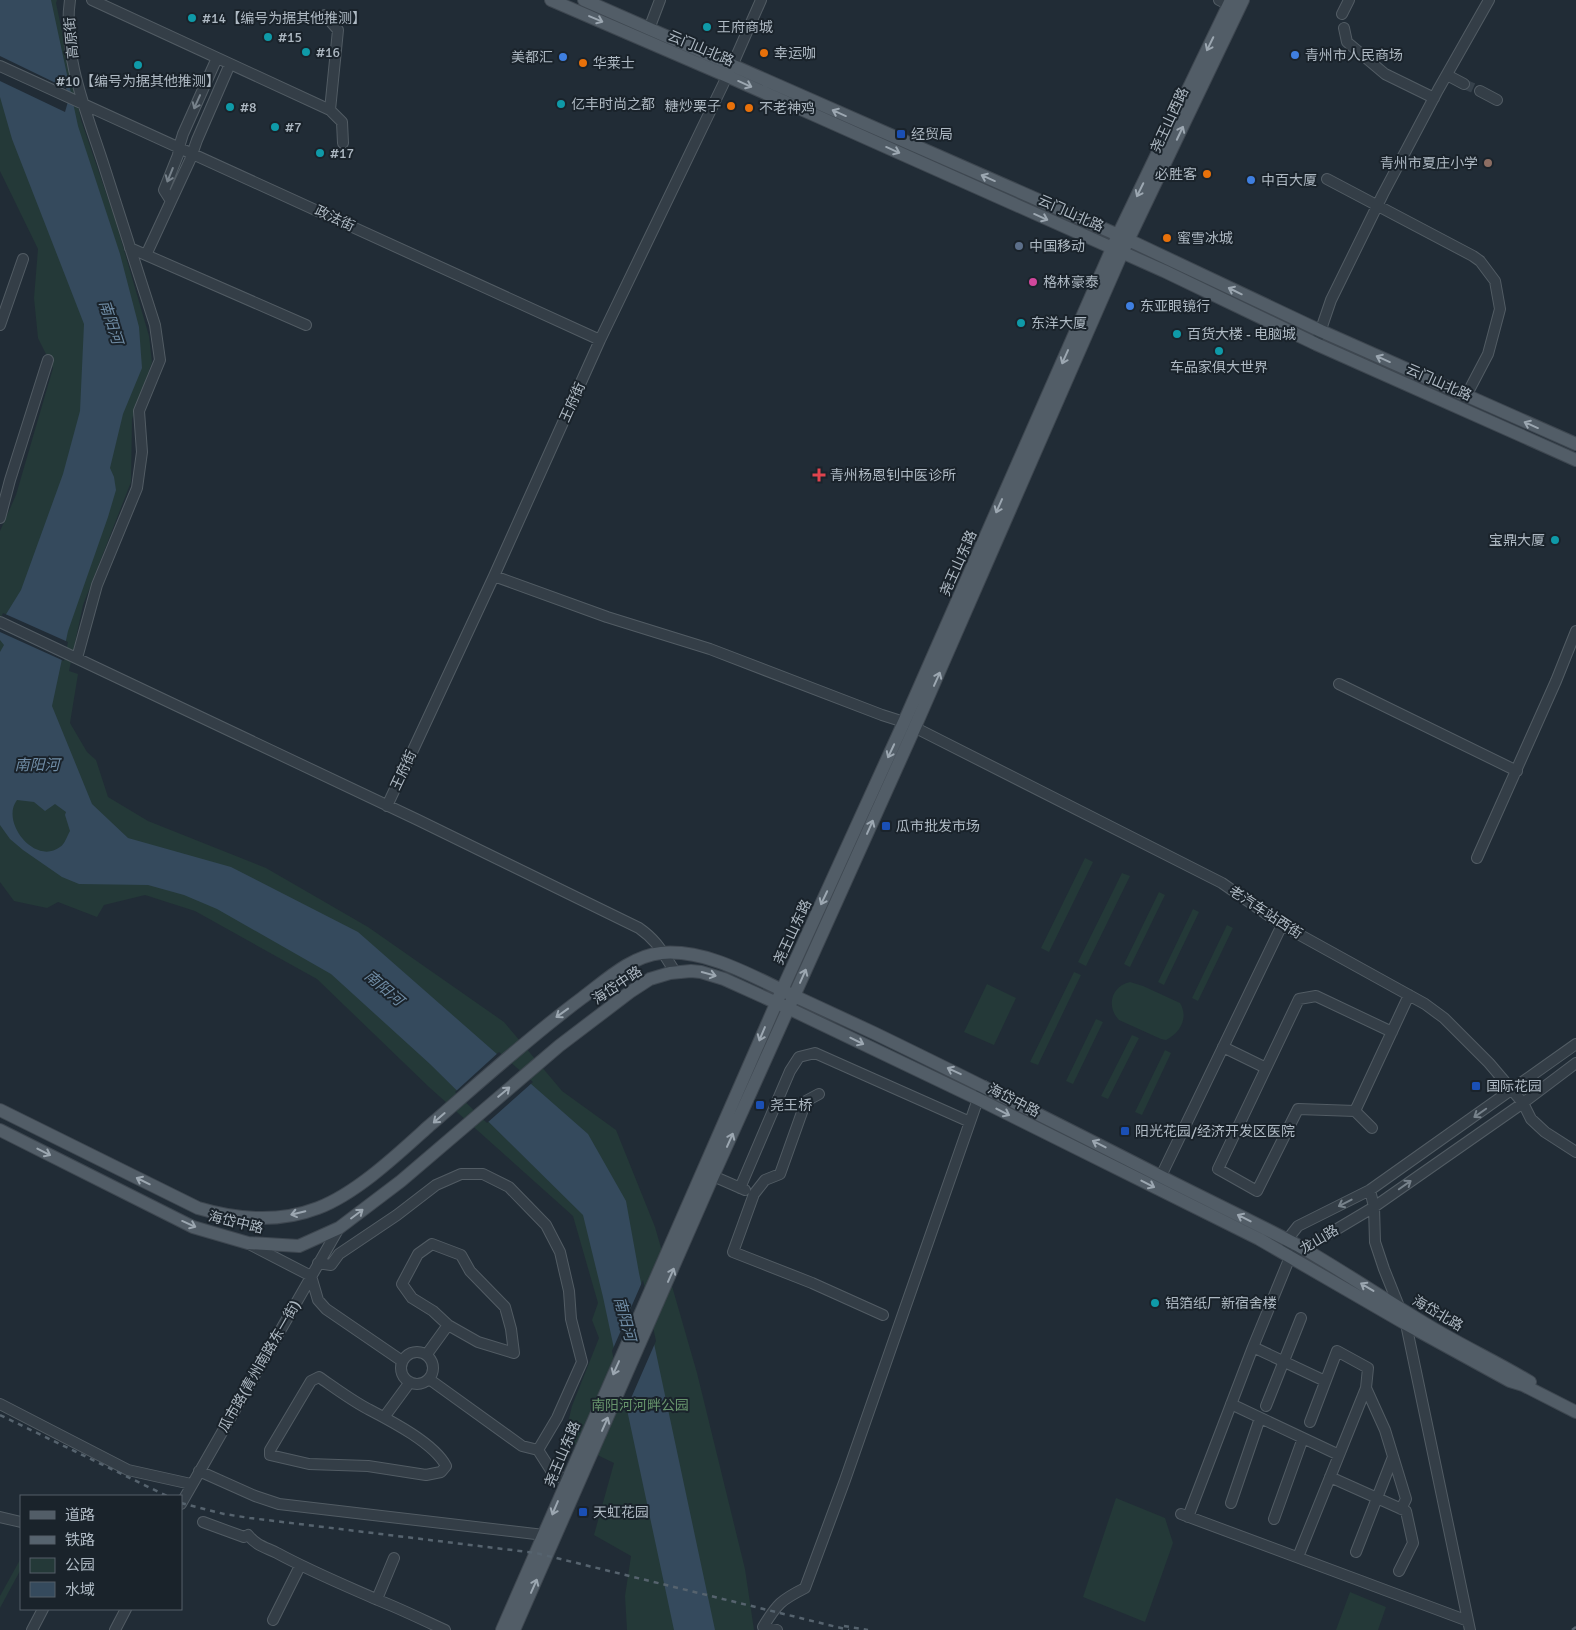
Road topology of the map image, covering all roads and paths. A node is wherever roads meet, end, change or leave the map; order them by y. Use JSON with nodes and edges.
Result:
{"nodes":[{"id":1,"x":70,"y":0,"type":"edge"},
{"id":2,"x":92,"y":0,"type":"edge"},
{"id":3,"x":551,"y":0,"type":"edge"},
{"id":4,"x":584,"y":0,"type":"edge"},
{"id":5,"x":660,"y":0,"type":"edge"},
{"id":6,"x":761,"y":0,"type":"edge"},
{"id":7,"x":1243,"y":0,"type":"edge"},
{"id":8,"x":1349,"y":0,"type":"edge"},
{"id":9,"x":1489,"y":0,"type":"edge"},
{"id":10,"x":1226,"y":2,"type":"edge"},
{"id":11,"x":1342,"y":14,"type":"dead end"},
{"id":12,"x":325,"y":15,"type":"dead end"},
{"id":13,"x":1344,"y":28,"type":"dead end"},
{"id":14,"x":649,"y":29,"type":"junction"},
{"id":15,"x":217,"y":58,"type":"junction"},
{"id":16,"x":230,"y":64,"type":"junction"},
{"id":17,"x":0,"y":66,"type":"edge"},
{"id":18,"x":730,"y":71,"type":"junction"},
{"id":19,"x":1447,"y":75,"type":"junction"},
{"id":20,"x":1464,"y":84,"type":"tunnel mouth"},
{"id":21,"x":1480,"y":91,"type":"tunnel mouth"},
{"id":22,"x":1434,"y":98,"type":"junction"},
{"id":23,"x":1496,"y":100,"type":"dead end"},
{"id":24,"x":84,"y":104,"type":"junction"},
{"id":25,"x":330,"y":110,"type":"junction"},
{"id":26,"x":343,"y":143,"type":"dead end"},
{"id":27,"x":179,"y":147,"type":"junction"},
{"id":28,"x":192,"y":153,"type":"junction"},
{"id":29,"x":1327,"y":179,"type":"dead end"},
{"id":30,"x":171,"y":200,"type":"junction"},
{"id":31,"x":1378,"y":205,"type":"junction"},
{"id":32,"x":1123,"y":237,"type":"junction"},
{"id":33,"x":130,"y":248,"type":"junction"},
{"id":34,"x":1117,"y":251,"type":"junction"},
{"id":35,"x":146,"y":255,"type":"junction"},
{"id":36,"x":23,"y":258,"type":"dead end"},
{"id":37,"x":1,"y":320,"type":"edge"},
{"id":38,"x":306,"y":324,"type":"dead end"},
{"id":39,"x":1320,"y":331,"type":"junction"},
{"id":40,"x":600,"y":340,"type":"junction"},
{"id":41,"x":1316,"y":344,"type":"junction"},
{"id":42,"x":48,"y":360,"type":"dead end"},
{"id":43,"x":1466,"y":396,"type":"junction"},
{"id":44,"x":1576,"y":444,"type":"edge"},
{"id":45,"x":1576,"y":460,"type":"edge"},
{"id":46,"x":0,"y":518,"type":"edge"},
{"id":47,"x":494,"y":576,"type":"junction"},
{"id":48,"x":0,"y":622,"type":"edge"},
{"id":49,"x":1576,"y":631,"type":"edge"},
{"id":50,"x":73,"y":656,"type":"junction"},
{"id":51,"x":1339,"y":684,"type":"dead end"},
{"id":52,"x":910,"y":725,"type":"junction"},
{"id":53,"x":1517,"y":771,"type":"junction"},
{"id":54,"x":387,"y":806,"type":"junction"},
{"id":55,"x":1477,"y":858,"type":"dead end"},
{"id":56,"x":1282,"y":925,"type":"junction"},
{"id":57,"x":664,"y":953,"type":"junction"},
{"id":58,"x":676,"y":972,"type":"junction"},
{"id":59,"x":782,"y":990,"type":"junction"},
{"id":60,"x":1409,"y":995,"type":"junction"},
{"id":61,"x":794,"y":996,"type":"junction"},
{"id":62,"x":776,"y":1002,"type":"junction"},
{"id":63,"x":788,"y":1008,"type":"junction"},
{"id":64,"x":1392,"y":1032,"type":"junction"},
{"id":65,"x":1576,"y":1044,"type":"edge"},
{"id":66,"x":1223,"y":1047,"type":"junction"},
{"id":67,"x":1576,"y":1063,"type":"edge"},
{"id":68,"x":1266,"y":1068,"type":"junction"},
{"id":69,"x":984,"y":1086,"type":"junction"},
{"id":70,"x":1511,"y":1091,"type":"junction"},
{"id":71,"x":819,"y":1094,"type":"dead end"},
{"id":72,"x":978,"y":1099,"type":"junction"},
{"id":73,"x":1523,"y":1103,"type":"junction"},
{"id":74,"x":0,"y":1110,"type":"edge"},
{"id":75,"x":1355,"y":1111,"type":"junction"},
{"id":76,"x":970,"y":1122,"type":"junction"},
{"id":77,"x":1372,"y":1128,"type":"dead end"},
{"id":78,"x":0,"y":1130,"type":"edge"},
{"id":79,"x":1576,"y":1152,"type":"edge"},
{"id":80,"x":1161,"y":1176,"type":"junction"},
{"id":81,"x":708,"y":1180,"type":"junction"},
{"id":82,"x":740,"y":1188,"type":"junction"},
{"id":83,"x":1370,"y":1190,"type":"junction"},
{"id":84,"x":754,"y":1194,"type":"junction"},
{"id":85,"x":1374,"y":1207,"type":"junction"},
{"id":86,"x":338,"y":1228,"type":"junction"},
{"id":87,"x":1287,"y":1240,"type":"junction"},
{"id":88,"x":248,"y":1243,"type":"junction"},
{"id":89,"x":1302,"y":1248,"type":"junction"},
{"id":90,"x":1290,"y":1257,"type":"junction"},
{"id":91,"x":318,"y":1263,"type":"junction"},
{"id":92,"x":311,"y":1276,"type":"junction"},
{"id":93,"x":1398,"y":1306,"type":"junction"},
{"id":94,"x":883,"y":1315,"type":"dead end"},
{"id":95,"x":1301,"y":1318,"type":"dead end"},
{"id":96,"x":1406,"y":1324,"type":"junction"},
{"id":97,"x":448,"y":1325,"type":"junction"},
{"id":98,"x":1253,"y":1346,"type":"junction"},
{"id":99,"x":427,"y":1354,"type":"junction"},
{"id":100,"x":402,"y":1361,"type":"junction"},
{"id":101,"x":429,"y":1379,"type":"junction"},
{"id":102,"x":1325,"y":1381,"type":"junction"},
{"id":103,"x":410,"y":1382,"type":"junction"},
{"id":104,"x":1366,"y":1388,"type":"junction"},
{"id":105,"x":0,"y":1404,"type":"edge"},
{"id":106,"x":1231,"y":1404,"type":"junction"},
{"id":107,"x":1266,"y":1406,"type":"dead end"},
{"id":108,"x":1576,"y":1407,"type":"edge"},
{"id":109,"x":1576,"y":1412,"type":"edge"},
{"id":110,"x":384,"y":1416,"type":"junction"},
{"id":111,"x":1260,"y":1418,"type":"junction"},
{"id":112,"x":1310,"y":1422,"type":"dead end"},
{"id":113,"x":1303,"y":1438,"type":"junction"},
{"id":114,"x":538,"y":1450,"type":"junction"},
{"id":115,"x":1339,"y":1454,"type":"junction"},
{"id":116,"x":1393,"y":1457,"type":"junction"},
{"id":117,"x":580,"y":1466,"type":"junction"},
{"id":118,"x":199,"y":1471,"type":"junction"},
{"id":119,"x":1330,"y":1477,"type":"junction"},
{"id":120,"x":567,"y":1481,"type":"junction"},
{"id":121,"x":191,"y":1484,"type":"junction"},
{"id":122,"x":1377,"y":1498,"type":"junction"},
{"id":123,"x":182,"y":1502,"type":"edge"},
{"id":124,"x":1231,"y":1503,"type":"dead end"},
{"id":125,"x":1401,"y":1509,"type":"junction"},
{"id":126,"x":0,"y":1517,"type":"edge"},
{"id":127,"x":1274,"y":1519,"type":"dead end"},
{"id":128,"x":20,"y":1522,"type":"edge"},
{"id":129,"x":204,"y":1522,"type":"dead end"},
{"id":130,"x":544,"y":1535,"type":"junction"},
{"id":131,"x":1356,"y":1552,"type":"dead end"},
{"id":132,"x":1298,"y":1557,"type":"junction"},
{"id":133,"x":394,"y":1558,"type":"dead end"},
{"id":134,"x":300,"y":1566,"type":"junction"},
{"id":135,"x":1399,"y":1571,"type":"dead end"},
{"id":136,"x":377,"y":1599,"type":"junction"},
{"id":137,"x":42,"y":1610,"type":"edge"},
{"id":138,"x":125,"y":1610,"type":"edge"},
{"id":139,"x":273,"y":1620,"type":"dead end"},
{"id":140,"x":1469,"y":1626,"type":"edge"},
{"id":141,"x":32,"y":1630,"type":"edge"},
{"id":142,"x":115,"y":1630,"type":"edge"},
{"id":143,"x":445,"y":1630,"type":"edge"},
{"id":144,"x":502,"y":1630,"type":"edge"},
{"id":145,"x":514,"y":1630,"type":"edge"},
{"id":146,"x":777,"y":1630,"type":"edge"}],
"edges":[{"from":1,"to":24,"type":"street","name":"高原街"},
{"from":2,"to":15,"type":"street"},
{"from":3,"to":18,"type":"main road","name":"云门山北路","one_way":true},
{"from":4,"to":14,"type":"main road","name":"云门山北路"},
{"from":5,"to":14,"type":"street"},
{"from":6,"to":18,"type":"street","name":"王府街"},
{"from":32,"to":7,"type":"main road","name":"尧王山西路","one_way":true},
{"from":8,"to":11,"type":"street"},
{"from":9,"to":19,"type":"street"},
{"from":10,"to":32,"type":"main road","name":"尧王山西路","one_way":true},
{"from":12,"to":25,"type":"street"},
{"from":13,"to":22,"type":"street"},
{"from":14,"to":18,"type":"main road","name":"云门山北路"},
{"from":15,"to":16,"type":"street"},
{"from":15,"to":27,"type":"street","one_way":true},
{"from":16,"to":25,"type":"street"},
{"from":16,"to":28,"type":"street"},
{"from":17,"to":24,"type":"street","name":"政法街"},
{"from":32,"to":18,"type":"main road","name":"云门山北路","one_way":true},
{"from":18,"to":34,"type":"main road","name":"云门山北路","one_way":true},
{"from":18,"to":40,"type":"street","name":"王府街"},
{"from":19,"to":20,"type":"street"},
{"from":19,"to":22,"type":"street"},
{"from":21,"to":23,"type":"street"},
{"from":22,"to":31,"type":"street"},
{"from":24,"to":27,"type":"street","name":"政法街"},
{"from":24,"to":33,"type":"street","name":"高原街"},
{"from":25,"to":26,"type":"street"},
{"from":27,"to":28,"type":"street","name":"政法街"},
{"from":27,"to":30,"type":"street","one_way":true},
{"from":28,"to":30,"type":"street"},
{"from":28,"to":40,"type":"street","name":"政法街"},
{"from":29,"to":31,"type":"street"},
{"from":30,"to":35,"type":"street"},
{"from":31,"to":39,"type":"street"},
{"from":31,"to":43,"type":"street"},
{"from":32,"to":34,"type":"main road","name":"尧王山西路"},
{"from":39,"to":32,"type":"main road","name":"云门山北路","one_way":true},
{"from":33,"to":35,"type":"street"},
{"from":33,"to":50,"type":"street","name":"高原街"},
{"from":34,"to":41,"type":"main road","name":"云门山北路"},
{"from":34,"to":52,"type":"main road","name":"尧王山东路"},
{"from":35,"to":38,"type":"street"},
{"from":36,"to":37,"type":"street"},
{"from":39,"to":41,"type":"street"},
{"from":43,"to":39,"type":"main road","name":"云门山北路","one_way":true},
{"from":40,"to":47,"type":"street","name":"王府街"},
{"from":41,"to":45,"type":"main road","name":"云门山北路"},
{"from":42,"to":46,"type":"street"},
{"from":44,"to":43,"type":"main road","name":"云门山北路","one_way":true},
{"from":47,"to":52,"type":"street","name":"老汽车站西街"},
{"from":47,"to":54,"type":"street","name":"王府街"},
{"from":48,"to":50,"type":"street"},
{"from":49,"to":53,"type":"street"},
{"from":50,"to":54,"type":"street"},
{"from":51,"to":53,"type":"street"},
{"from":52,"to":56,"type":"street","name":"老汽车站西街"},
{"from":52,"to":59,"type":"main road","name":"尧王山东路","one_way":true},
{"from":61,"to":52,"type":"main road","name":"尧王山东路","one_way":true},
{"from":53,"to":55,"type":"street"},
{"from":54,"to":57,"type":"street"},
{"from":56,"to":60,"type":"street","name":"老汽车站西街"},
{"from":56,"to":66,"type":"street"},
{"from":57,"to":58,"type":"street"},
{"from":57,"to":59,"type":"main road","name":"海岱中路"},
{"from":57,"to":74,"type":"main road","name":"海岱中路","one_way":true},
{"from":58,"to":62,"type":"main road","name":"海岱中路","one_way":true},
{"from":86,"to":58,"type":"main road","name":"海岱中路","one_way":true},
{"from":59,"to":61,"type":"main road","name":"海岱中路"},
{"from":59,"to":62,"type":"main road","name":"尧王山东路"},
{"from":60,"to":64,"type":"street"},
{"from":60,"to":70,"type":"street","name":"老汽车站西街"},
{"from":61,"to":63,"type":"main road","name":"尧王山东路"},
{"from":69,"to":61,"type":"main road","name":"海岱中路","one_way":true},
{"from":62,"to":63,"type":"main road","name":"海岱中路"},
{"from":62,"to":81,"type":"main road","name":"尧王山东路","one_way":true},
{"from":63,"to":72,"type":"main road","name":"海岱中路","one_way":true},
{"from":81,"to":63,"type":"main road","name":"尧王山东路","one_way":true},
{"from":64,"to":68,"type":"street"},
{"from":64,"to":75,"type":"street"},
{"from":65,"to":70,"type":"street","name":"龙山路"},
{"from":66,"to":68,"type":"street"},
{"from":66,"to":80,"type":"street"},
{"from":67,"to":73,"type":"street","name":"龙山路"},
{"from":68,"to":75,"type":"street"},
{"from":69,"to":72,"type":"street"},
{"from":80,"to":69,"type":"main road","name":"海岱中路","one_way":true},
{"from":70,"to":73,"type":"street","name":"老汽车站西街"},
{"from":70,"to":83,"type":"street","name":"龙山路","one_way":true},
{"from":71,"to":84,"type":"street"},
{"from":72,"to":76,"type":"street"},
{"from":72,"to":90,"type":"main road","name":"海岱中路","one_way":true},
{"from":73,"to":79,"type":"street","name":"老汽车站西街"},
{"from":85,"to":73,"type":"street","name":"龙山路","one_way":true},
{"from":75,"to":77,"type":"street"},
{"from":76,"to":82,"type":"street"},
{"from":76,"to":146,"type":"street"},
{"from":78,"to":88,"type":"main road","name":"海岱中路","one_way":true},
{"from":87,"to":80,"type":"main road","name":"海岱中路","one_way":true},
{"from":81,"to":82,"type":"street"},
{"from":81,"to":117,"type":"main road","name":"尧王山东路"},
{"from":82,"to":84,"type":"street"},
{"from":83,"to":85,"type":"street"},
{"from":83,"to":87,"type":"street","name":"龙山路","one_way":true},
{"from":84,"to":94,"type":"street"},
{"from":85,"to":89,"type":"street","name":"龙山路"},
{"from":85,"to":93,"type":"street"},
{"from":86,"to":88,"type":"main road","name":"海岱中路"},
{"from":86,"to":91,"type":"street","name":"瓜市路(青州南路东一街)"},
{"from":87,"to":89,"type":"main road","name":"海岱北路"},
{"from":87,"to":90,"type":"street","name":"龙山路"},
{"from":88,"to":92,"type":"street"},
{"from":89,"to":90,"type":"street","name":"龙山路"},
{"from":93,"to":89,"type":"main road","name":"海岱北路","one_way":true},
{"from":90,"to":96,"type":"main road","name":"海岱北路"},
{"from":90,"to":98,"type":"street"},
{"from":91,"to":92,"type":"street","name":"瓜市路(青州南路东一街)"},
{"from":91,"to":114,"type":"street"},
{"from":92,"to":100,"type":"street"},
{"from":92,"to":118,"type":"street","name":"瓜市路(青州南路东一街)"},
{"from":93,"to":96,"type":"street"},
{"from":93,"to":108,"type":"main road","name":"海岱北路"},
{"from":95,"to":107,"type":"street"},
{"from":96,"to":109,"type":"main road","name":"海岱北路"},
{"from":96,"to":140,"type":"street"},
{"from":97,"to":97,"type":"street"},
{"from":97,"to":99,"type":"street"},
{"from":98,"to":102,"type":"street"},
{"from":98,"to":106,"type":"street"},
{"from":99,"to":100,"type":"street"},
{"from":99,"to":101,"type":"street"},
{"from":100,"to":103,"type":"street"},
{"from":101,"to":103,"type":"street"},
{"from":101,"to":114,"type":"street"},
{"from":102,"to":104,"type":"street"},
{"from":102,"to":112,"type":"street"},
{"from":103,"to":110,"type":"street"},
{"from":104,"to":115,"type":"street"},
{"from":104,"to":116,"type":"street"},
{"from":105,"to":121,"type":"street"},
{"from":106,"to":111,"type":"street"},
{"from":106,"to":132,"type":"street"},
{"from":110,"to":110,"type":"street"},
{"from":111,"to":113,"type":"street"},
{"from":111,"to":124,"type":"street"},
{"from":113,"to":115,"type":"street"},
{"from":113,"to":127,"type":"street"},
{"from":114,"to":120,"type":"street"},
{"from":115,"to":119,"type":"street"},
{"from":116,"to":122,"type":"street"},
{"from":116,"to":125,"type":"street"},
{"from":117,"to":120,"type":"main road","name":"尧王山东路"},
{"from":145,"to":117,"type":"main road","name":"尧王山东路","one_way":true},
{"from":118,"to":121,"type":"street","name":"瓜市路(青州南路东一街)"},
{"from":118,"to":130,"type":"street"},
{"from":119,"to":122,"type":"street"},
{"from":119,"to":132,"type":"street"},
{"from":120,"to":130,"type":"main road","name":"尧王山东路","one_way":true},
{"from":121,"to":123,"type":"street","name":"瓜市路(青州南路东一街)"},
{"from":122,"to":125,"type":"street"},
{"from":122,"to":131,"type":"street"},
{"from":125,"to":135,"type":"street"},
{"from":126,"to":128,"type":"street"},
{"from":129,"to":134,"type":"street"},
{"from":130,"to":144,"type":"main road","name":"尧王山东路"},
{"from":132,"to":140,"type":"street"},
{"from":133,"to":136,"type":"street"},
{"from":134,"to":136,"type":"street"},
{"from":134,"to":139,"type":"street"},
{"from":136,"to":143,"type":"street"},
{"from":137,"to":141,"type":"street"},
{"from":138,"to":142,"type":"street"}]}
